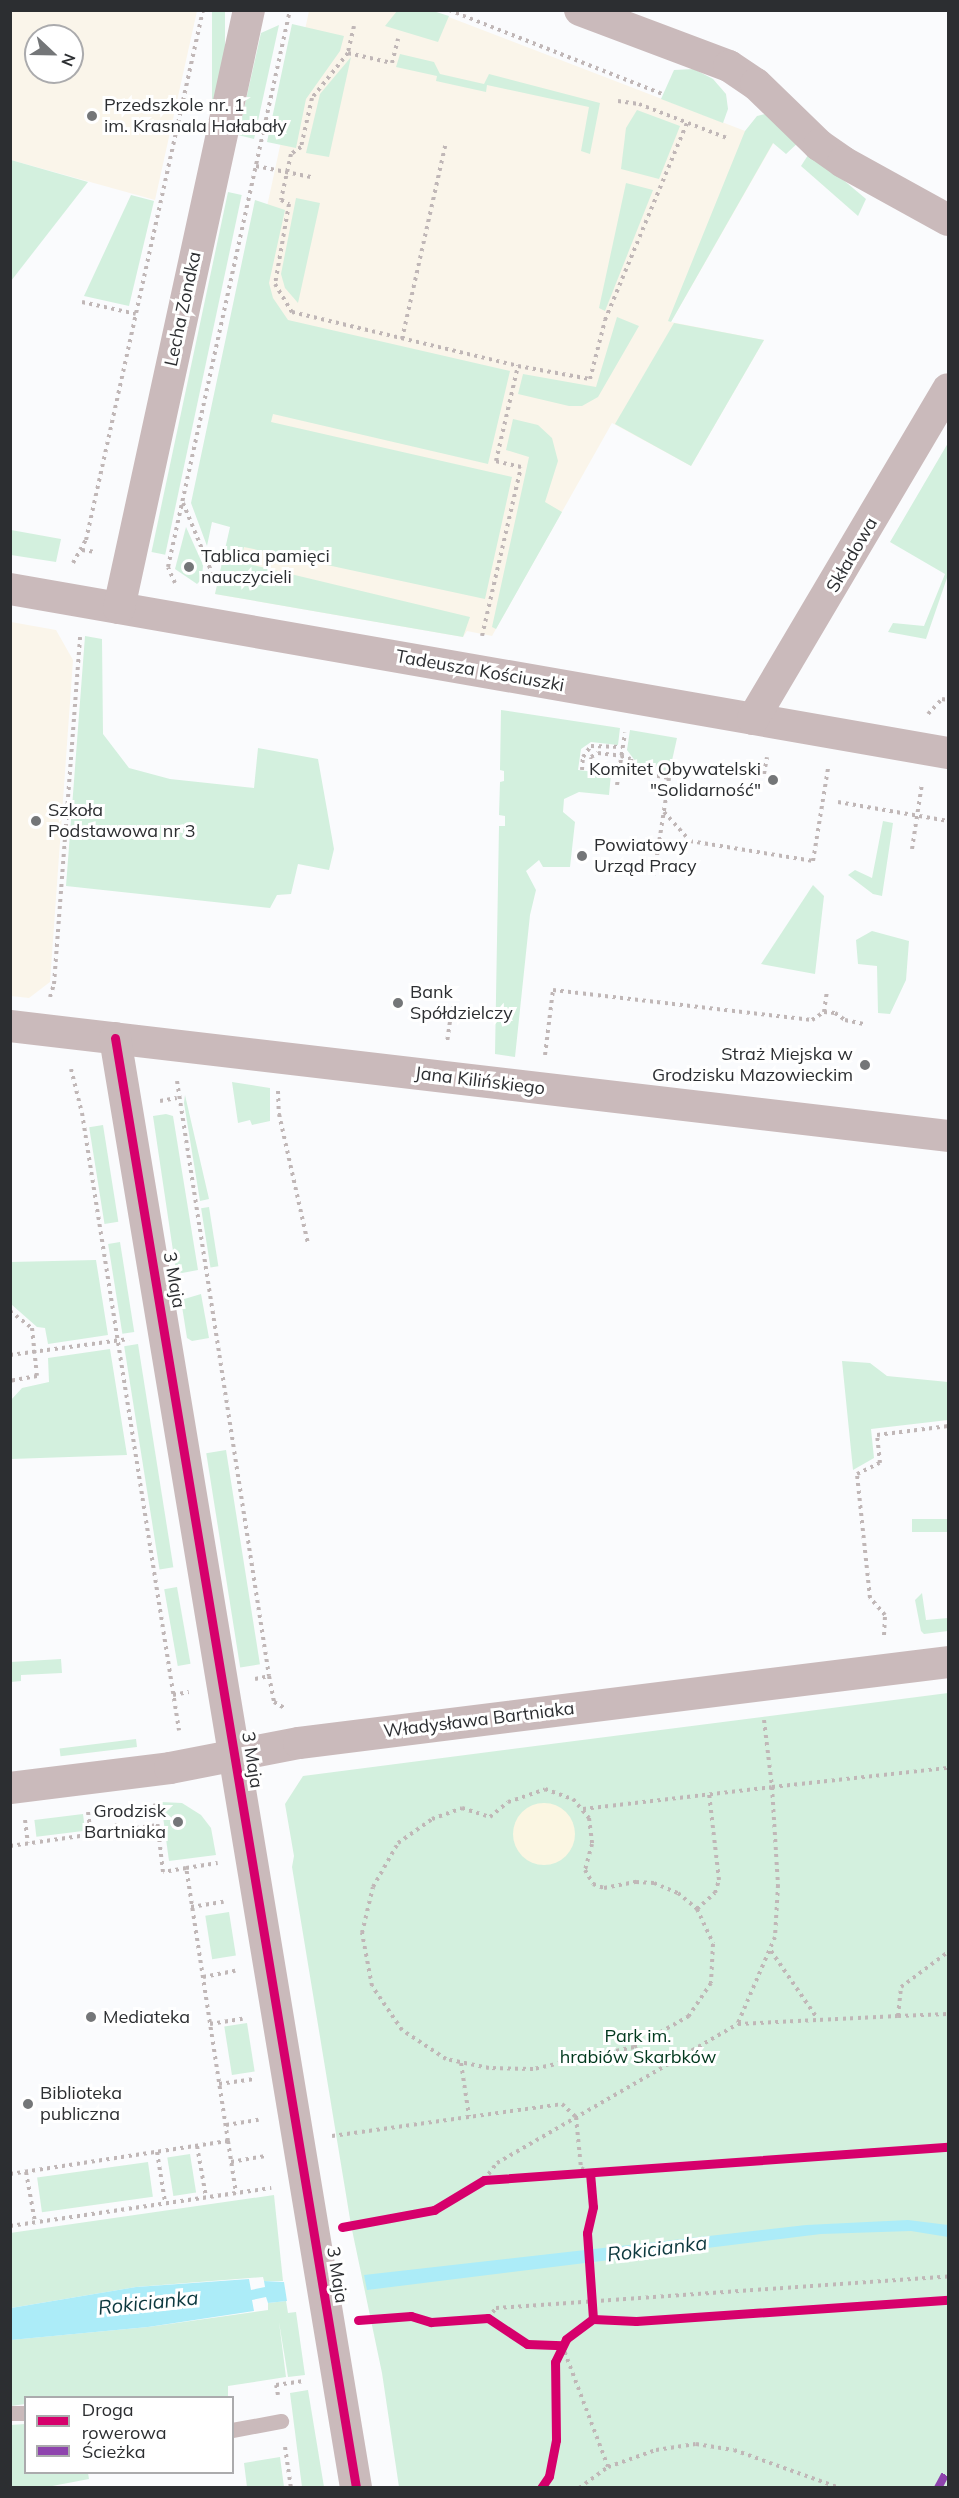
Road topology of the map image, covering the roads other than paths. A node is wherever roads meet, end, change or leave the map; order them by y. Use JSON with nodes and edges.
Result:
{"nodes":[{"id":1,"x":249,"y":10,"type":"edge"},
{"id":2,"x":580,"y":10,"type":"edge"},
{"id":3,"x":948,"y":220,"type":"edge"},
{"id":4,"x":948,"y":389,"type":"edge"},
{"id":5,"x":10,"y":589,"type":"edge"},
{"id":6,"x":119,"y":608,"type":"junction"},
{"id":7,"x":753,"y":719,"type":"junction"},
{"id":8,"x":948,"y":753,"type":"edge"},
{"id":9,"x":10,"y":1026,"type":"edge"},
{"id":10,"x":115,"y":1038,"type":"junction"},
{"id":11,"x":948,"y":1136,"type":"edge"},
{"id":12,"x":948,"y":1662,"type":"edge"},
{"id":13,"x":235,"y":1755,"type":"junction"},
{"id":14,"x":10,"y":1788,"type":"edge"},
{"id":15,"x":281,"y":2421,"type":"road end"},
{"id":16,"x":234,"y":2430,"type":"edge"},
{"id":17,"x":356,"y":2487,"type":"edge"}],
"edges":[{"from":1,"to":6,"type":"street","name":"Lecha Zondka"},
{"from":2,"to":3,"type":"street"},
{"from":4,"to":7,"type":"street","name":"Składowa"},
{"from":5,"to":6,"type":"street","name":"Tadeusza Kościuszki"},
{"from":6,"to":7,"type":"street","name":"Tadeusza Kościuszki"},
{"from":7,"to":8,"type":"street","name":"Tadeusza Kościuszki"},
{"from":9,"to":10,"type":"street","name":"Jana Kilińskiego"},
{"from":10,"to":11,"type":"street","name":"Jana Kilińskiego"},
{"from":10,"to":13,"type":"street","name":"3 Maja"},
{"from":12,"to":13,"type":"street","name":"Władysława Bartniaka"},
{"from":13,"to":14,"type":"street","name":"Władysława Bartniaka"},
{"from":13,"to":17,"type":"street","name":"3 Maja"},
{"from":15,"to":16,"type":"lane"}]}
